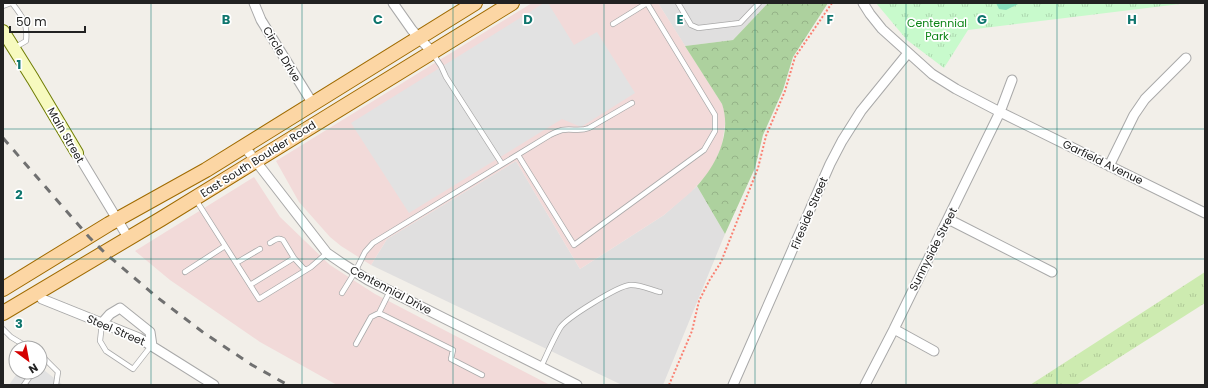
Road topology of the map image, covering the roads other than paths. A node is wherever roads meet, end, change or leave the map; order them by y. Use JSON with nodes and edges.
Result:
{"nodes":[{"id":1,"x":12,"y":3,"type":"edge"},
{"id":2,"x":254,"y":3,"type":"edge"},
{"id":3,"x":393,"y":3,"type":"edge"},
{"id":4,"x":475,"y":3,"type":"edge"},
{"id":5,"x":512,"y":3,"type":"edge"},
{"id":6,"x":647,"y":3,"type":"edge"},
{"id":7,"x":678,"y":3,"type":"edge"},
{"id":8,"x":759,"y":3,"type":"edge"},
{"id":9,"x":863,"y":3,"type":"edge"},
{"id":10,"x":3,"y":6,"type":"edge"},
{"id":11,"x":612,"y":24,"type":"dead end"},
{"id":12,"x":3,"y":31,"type":"edge"},
{"id":13,"x":418,"y":38,"type":"junction"},
{"id":14,"x":14,"y":48,"type":"junction"},
{"id":15,"x":432,"y":52,"type":"junction"},
{"id":16,"x":908,"y":54,"type":"junction"},
{"id":17,"x":1186,"y":58,"type":"dead end"},
{"id":18,"x":1012,"y":80,"type":"dead end"},
{"id":19,"x":632,"y":103,"type":"dead end"},
{"id":20,"x":313,"y":104,"type":"junction"},
{"id":21,"x":1000,"y":112,"type":"junction"},
{"id":22,"x":244,"y":146,"type":"junction"},
{"id":23,"x":77,"y":153,"type":"joint"},
{"id":24,"x":518,"y":155,"type":"junction"},
{"id":25,"x":256,"y":161,"type":"junction"},
{"id":26,"x":502,"y":164,"type":"junction"},
{"id":27,"x":1109,"y":166,"type":"junction"},
{"id":28,"x":195,"y":198,"type":"junction"},
{"id":29,"x":1205,"y":213,"type":"edge"},
{"id":30,"x":948,"y":219,"type":"junction"},
{"id":31,"x":117,"y":220,"type":"junction"},
{"id":32,"x":129,"y":239,"type":"junction"},
{"id":33,"x":270,"y":243,"type":"dead end"},
{"id":34,"x":225,"y":246,"type":"junction"},
{"id":35,"x":260,"y":249,"type":"dead end"},
{"id":36,"x":327,"y":253,"type":"junction"},
{"id":37,"x":294,"y":258,"type":"junction"},
{"id":38,"x":236,"y":263,"type":"junction"},
{"id":39,"x":305,"y":270,"type":"junction"},
{"id":40,"x":185,"y":272,"type":"dead end"},
{"id":41,"x":355,"y":272,"type":"junction"},
{"id":42,"x":1052,"y":272,"type":"dead end"},
{"id":43,"x":250,"y":285,"type":"junction"},
{"id":44,"x":3,"y":289,"type":"edge"},
{"id":45,"x":390,"y":291,"type":"junction"},
{"id":46,"x":38,"y":292,"type":"junction"},
{"id":47,"x":660,"y":292,"type":"dead end"},
{"id":48,"x":342,"y":293,"type":"dead end"},
{"id":49,"x":3,"y":313,"type":"edge"},
{"id":50,"x":379,"y":313,"type":"junction"},
{"id":51,"x":102,"y":323,"type":"junction"},
{"id":52,"x":3,"y":329,"type":"edge"},
{"id":53,"x":894,"y":329,"type":"junction"},
{"id":54,"x":16,"y":340,"type":"edge"},
{"id":55,"x":356,"y":344,"type":"dead end"},
{"id":56,"x":152,"y":346,"type":"junction"},
{"id":57,"x":934,"y":351,"type":"dead end"},
{"id":58,"x":48,"y":362,"type":"edge"},
{"id":59,"x":541,"y":367,"type":"junction"},
{"id":60,"x":482,"y":374,"type":"dead end"},
{"id":61,"x":564,"y":382,"type":"edge"},
{"id":62,"x":56,"y":385,"type":"edge"},
{"id":63,"x":214,"y":385,"type":"edge"},
{"id":64,"x":577,"y":385,"type":"edge"},
{"id":65,"x":733,"y":385,"type":"edge"},
{"id":66,"x":865,"y":385,"type":"edge"}],
"edges":[{"from":1,"to":10,"type":"lane"},
{"from":1,"to":14,"type":"lane"},
{"from":2,"to":20,"type":"street","name":"Circle Drive"},
{"from":3,"to":13,"type":"street"},
{"from":4,"to":13,"type":"main road","name":"East South Boulder Road"},
{"from":5,"to":15,"type":"main road","name":"East South Boulder Road"},
{"from":6,"to":11,"type":"lane"},
{"from":6,"to":24,"type":"lane"},
{"from":7,"to":8,"type":"lane"},
{"from":9,"to":16,"type":"street","name":"Garfield Avenue"},
{"from":12,"to":14,"type":"street","name":"Main Street"},
{"from":13,"to":15,"type":"street"},
{"from":13,"to":20,"type":"main road","name":"East South Boulder Road"},
{"from":14,"to":23,"type":"street","name":"Main Street"},
{"from":15,"to":25,"type":"main road","name":"East South Boulder Road"},
{"from":15,"to":26,"type":"lane"},
{"from":16,"to":21,"type":"street","name":"Garfield Avenue"},
{"from":16,"to":65,"type":"street","name":"Fireside Street"},
{"from":17,"to":27,"type":"street"},
{"from":18,"to":21,"type":"street"},
{"from":19,"to":24,"type":"lane"},
{"from":20,"to":22,"type":"main road","name":"East South Boulder Road"},
{"from":21,"to":27,"type":"street","name":"Garfield Avenue"},
{"from":21,"to":30,"type":"street","name":"Sunnyside Street"},
{"from":22,"to":25,"type":"street","name":"Centennial Drive"},
{"from":22,"to":31,"type":"main road","name":"East South Boulder Road"},
{"from":23,"to":31,"type":"street","name":"Main Street"},
{"from":24,"to":26,"type":"lane"},
{"from":25,"to":28,"type":"main road","name":"East South Boulder Road"},
{"from":25,"to":36,"type":"street","name":"Centennial Drive"},
{"from":26,"to":41,"type":"lane"},
{"from":27,"to":29,"type":"street","name":"Garfield Avenue"},
{"from":28,"to":32,"type":"main road","name":"East South Boulder Road"},
{"from":28,"to":34,"type":"lane"},
{"from":30,"to":42,"type":"street"},
{"from":30,"to":53,"type":"street","name":"Sunnyside Street"},
{"from":31,"to":32,"type":"street","name":"Main Street"},
{"from":31,"to":44,"type":"main road","name":"East South Boulder Road"},
{"from":32,"to":46,"type":"main road","name":"East South Boulder Road"},
{"from":33,"to":37,"type":"lane"},
{"from":34,"to":38,"type":"lane"},
{"from":34,"to":40,"type":"lane"},
{"from":35,"to":38,"type":"lane"},
{"from":36,"to":39,"type":"lane"},
{"from":36,"to":41,"type":"street","name":"Centennial Drive"},
{"from":37,"to":39,"type":"lane"},
{"from":37,"to":43,"type":"lane"},
{"from":38,"to":43,"type":"lane"},
{"from":39,"to":43,"type":"lane"},
{"from":41,"to":45,"type":"street","name":"Centennial Drive"},
{"from":41,"to":48,"type":"lane"},
{"from":45,"to":50,"type":"lane"},
{"from":45,"to":59,"type":"street","name":"Centennial Drive"},
{"from":46,"to":49,"type":"main road","name":"East South Boulder Road"},
{"from":46,"to":51,"type":"street","name":"Steel Street"},
{"from":47,"to":59,"type":"lane"},
{"from":50,"to":55,"type":"lane"},
{"from":50,"to":60,"type":"lane"},
{"from":51,"to":56,"type":"street","name":"Steel Street"},
{"from":51,"to":56,"type":"street"},
{"from":51,"to":56,"type":"lane"},
{"from":52,"to":54,"type":"lane"},
{"from":53,"to":57,"type":"street"},
{"from":53,"to":66,"type":"street","name":"Sunnyside Street"},
{"from":56,"to":63,"type":"street","name":"Steel Street"},
{"from":58,"to":62,"type":"lane"},
{"from":59,"to":61,"type":"street","name":"Centennial Drive"},
{"from":61,"to":64,"type":"street","name":"Centennial Drive"}]}
